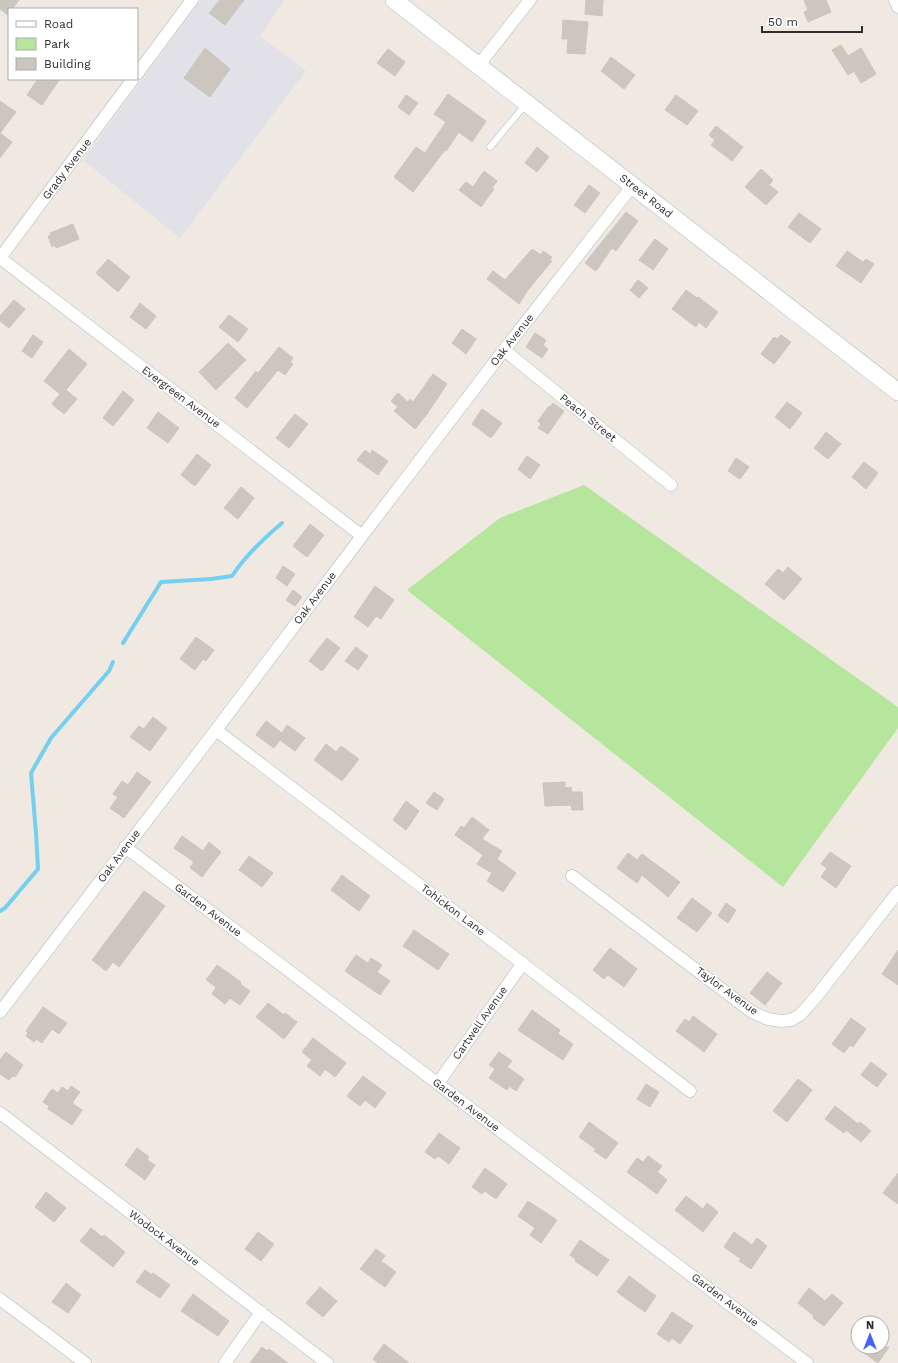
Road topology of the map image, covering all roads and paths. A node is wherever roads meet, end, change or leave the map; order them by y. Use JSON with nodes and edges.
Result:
{"nodes":[{"id":1,"x":192,"y":0,"type":"edge"},
{"id":2,"x":394,"y":0,"type":"edge"},
{"id":3,"x":530,"y":0,"type":"edge"},
{"id":4,"x":895,"y":0,"type":"edge"},
{"id":5,"x":898,"y":7,"type":"edge"},
{"id":6,"x":478,"y":66,"type":"junction"},
{"id":7,"x":138,"y":73,"type":"edge"},
{"id":8,"x":132,"y":80,"type":"edge"},
{"id":9,"x":526,"y":103,"type":"junction"},
{"id":10,"x":490,"y":147,"type":"dead end"},
{"id":11,"x":633,"y":185,"type":"junction"},
{"id":12,"x":0,"y":258,"type":"edge"},
{"id":13,"x":504,"y":350,"type":"junction"},
{"id":14,"x":898,"y":392,"type":"edge"},
{"id":15,"x":671,"y":485,"type":"dead end"},
{"id":16,"x":362,"y":536,"type":"junction"},
{"id":17,"x":216,"y":730,"type":"junction"},
{"id":18,"x":126,"y":847,"type":"junction"},
{"id":19,"x":572,"y":876,"type":"dead end"},
{"id":20,"x":898,"y":892,"type":"edge"},
{"id":21,"x":523,"y":963,"type":"junction"},
{"id":22,"x":0,"y":1012,"type":"edge"},
{"id":23,"x":438,"y":1083,"type":"junction"},
{"id":24,"x":690,"y":1091,"type":"dead end"},
{"id":25,"x":0,"y":1113,"type":"edge"},
{"id":26,"x":0,"y":1299,"type":"edge"},
{"id":27,"x":261,"y":1312,"type":"junction"},
{"id":28,"x":85,"y":1363,"type":"edge"},
{"id":29,"x":225,"y":1363,"type":"edge"},
{"id":30,"x":327,"y":1363,"type":"edge"},
{"id":31,"x":807,"y":1363,"type":"edge"}],
"edges":[{"from":1,"to":7,"type":"street"},
{"from":2,"to":6,"type":"main road","name":"Street Road"},
{"from":3,"to":6,"type":"street"},
{"from":4,"to":5,"type":"street"},
{"from":6,"to":9,"type":"main road","name":"Street Road"},
{"from":8,"to":12,"type":"street","name":"Grady Avenue"},
{"from":9,"to":10,"type":"lane"},
{"from":9,"to":11,"type":"main road","name":"Street Road"},
{"from":11,"to":13,"type":"street","name":"Oak Avenue"},
{"from":11,"to":14,"type":"main road","name":"Street Road"},
{"from":12,"to":16,"type":"street","name":"Evergreen Avenue"},
{"from":13,"to":15,"type":"street","name":"Peach Street"},
{"from":13,"to":16,"type":"street","name":"Oak Avenue"},
{"from":16,"to":17,"type":"street","name":"Oak Avenue"},
{"from":17,"to":18,"type":"street","name":"Oak Avenue"},
{"from":17,"to":21,"type":"street","name":"Tohickon Lane"},
{"from":18,"to":22,"type":"street","name":"Oak Avenue"},
{"from":18,"to":23,"type":"street","name":"Garden Avenue"},
{"from":19,"to":20,"type":"street","name":"Taylor Avenue"},
{"from":21,"to":23,"type":"street","name":"Cartwell Avenue"},
{"from":21,"to":24,"type":"street","name":"Tohickon Lane"},
{"from":23,"to":31,"type":"street","name":"Garden Avenue"},
{"from":25,"to":27,"type":"street","name":"Wodock Avenue"},
{"from":26,"to":28,"type":"street"},
{"from":27,"to":29,"type":"street"},
{"from":27,"to":30,"type":"street","name":"Wodock Avenue"}]}
